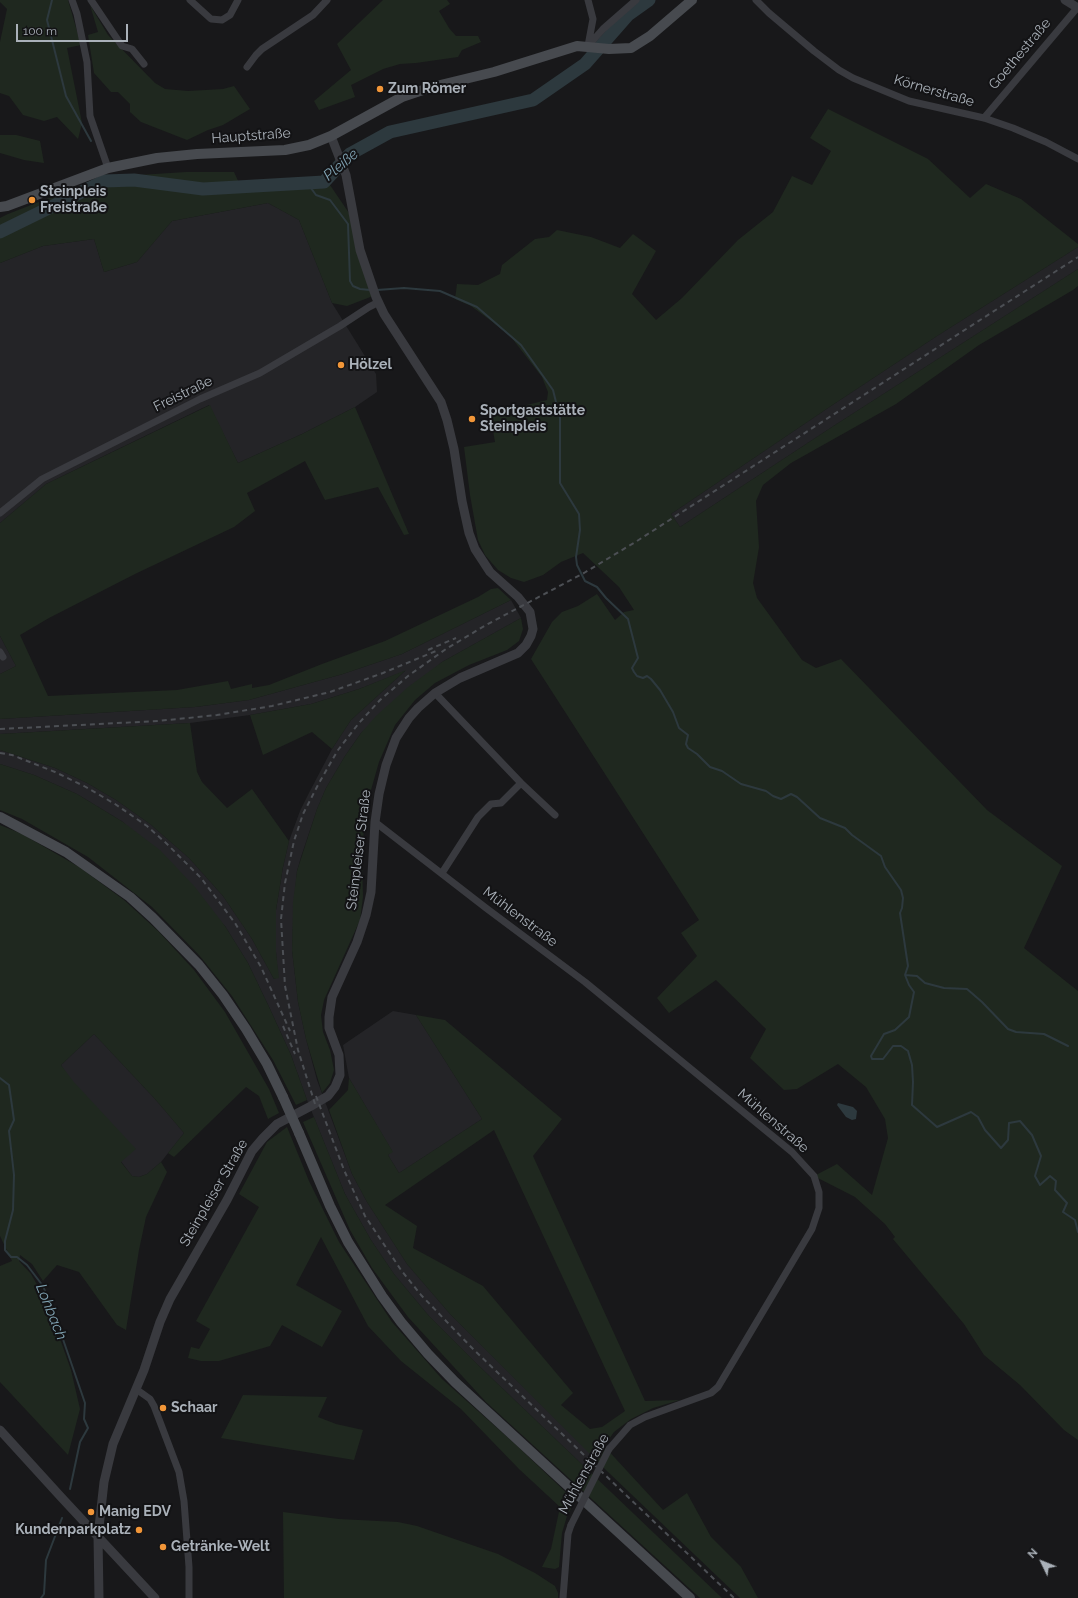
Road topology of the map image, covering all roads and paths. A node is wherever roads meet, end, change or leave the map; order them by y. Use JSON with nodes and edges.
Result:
{"nodes":[{"id":1,"x":72,"y":0,"type":"edge"},
{"id":2,"x":91,"y":0,"type":"edge"},
{"id":3,"x":190,"y":0,"type":"edge"},
{"id":4,"x":238,"y":0,"type":"edge"},
{"id":5,"x":327,"y":0,"type":"edge"},
{"id":6,"x":588,"y":0,"type":"edge"},
{"id":7,"x":636,"y":0,"type":"edge"},
{"id":8,"x":692,"y":0,"type":"edge"},
{"id":9,"x":756,"y":0,"type":"edge"},
{"id":10,"x":1065,"y":0,"type":"edge"},
{"id":11,"x":1078,"y":8,"type":"edge"},
{"id":12,"x":590,"y":47,"type":"junction"},
{"id":13,"x":144,"y":64,"type":"dead end"},
{"id":14,"x":248,"y":68,"type":"dead end"},
{"id":15,"x":984,"y":118,"type":"junction"},
{"id":16,"x":331,"y":136,"type":"junction"},
{"id":17,"x":1078,"y":159,"type":"edge"},
{"id":18,"x":108,"y":168,"type":"junction"},
{"id":19,"x":0,"y":207,"type":"edge"},
{"id":20,"x":378,"y":299,"type":"junction"},
{"id":21,"x":0,"y":513,"type":"edge"},
{"id":22,"x":435,"y":693,"type":"junction"},
{"id":23,"x":521,"y":782,"type":"junction"},
{"id":24,"x":555,"y":815,"type":"dead end"},
{"id":25,"x":0,"y":817,"type":"edge"},
{"id":26,"x":375,"y":822,"type":"junction"},
{"id":27,"x":442,"y":873,"type":"junction"},
{"id":28,"x":136,"y":1389,"type":"junction"},
{"id":29,"x":0,"y":1430,"type":"edge"},
{"id":30,"x":98,"y":1536,"type":"junction"},
{"id":31,"x":99,"y":1598,"type":"edge"},
{"id":32,"x":156,"y":1598,"type":"edge"},
{"id":33,"x":189,"y":1598,"type":"edge"},
{"id":34,"x":563,"y":1598,"type":"edge"},
{"id":35,"x":690,"y":1598,"type":"edge"}],
"edges":[{"from":1,"to":18,"type":"street"},
{"from":2,"to":13,"type":"street"},
{"from":3,"to":4,"type":"street"},
{"from":5,"to":14,"type":"street"},
{"from":6,"to":12,"type":"street"},
{"from":7,"to":12,"type":"street"},
{"from":8,"to":12,"type":"main road","name":"Hauptstraße"},
{"from":9,"to":15,"type":"street","name":"Körnerstraße"},
{"from":10,"to":11,"type":"street"},
{"from":11,"to":15,"type":"street","name":"Goethestraße"},
{"from":12,"to":16,"type":"main road","name":"Hauptstraße"},
{"from":15,"to":17,"type":"street","name":"Körnerstraße"},
{"from":16,"to":18,"type":"main road","name":"Hauptstraße"},
{"from":16,"to":20,"type":"street"},
{"from":18,"to":19,"type":"main road","name":"Hauptstraße"},
{"from":20,"to":21,"type":"street","name":"Freistraße"},
{"from":20,"to":22,"type":"street","name":"Steinpleiser Straße"},
{"from":22,"to":23,"type":"street"},
{"from":22,"to":26,"type":"street","name":"Steinpleiser Straße"},
{"from":23,"to":24,"type":"street"},
{"from":23,"to":27,"type":"street"},
{"from":25,"to":35,"type":"main road","bridge":true},
{"from":26,"to":27,"type":"street","name":"Mühlenstraße"},
{"from":26,"to":28,"type":"street","name":"Steinpleiser Straße"},
{"from":27,"to":34,"type":"street","name":"Mühlenstraße","bridge":true},
{"from":28,"to":30,"type":"street","name":"Steinpleiser Straße"},
{"from":28,"to":33,"type":"street"},
{"from":29,"to":30,"type":"street"},
{"from":30,"to":31,"type":"street","name":"Steinpleiser Straße"},
{"from":30,"to":32,"type":"street"}]}
